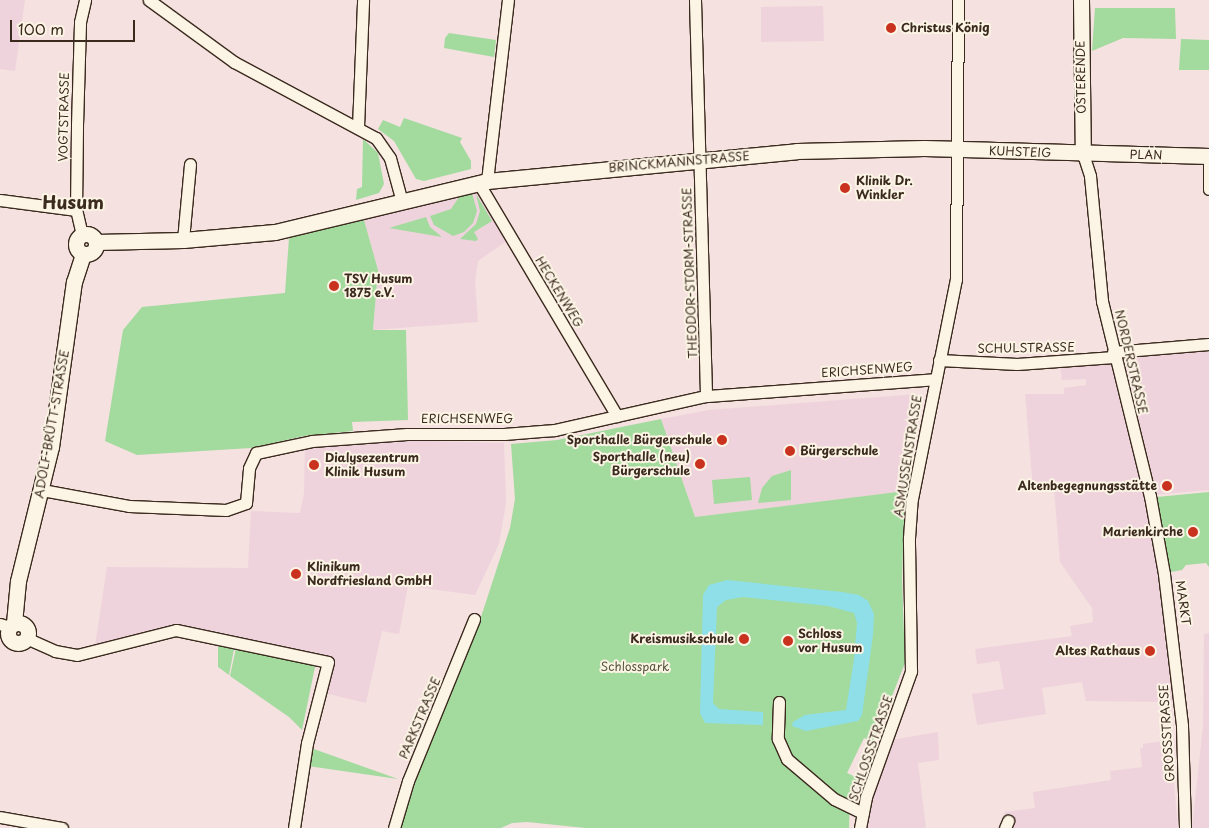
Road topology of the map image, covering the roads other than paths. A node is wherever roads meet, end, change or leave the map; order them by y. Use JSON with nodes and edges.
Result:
{"nodes":[{"id":1,"x":85,"y":0,"type":"edge"},
{"id":2,"x":149,"y":0,"type":"edge"},
{"id":3,"x":363,"y":0,"type":"edge"},
{"id":4,"x":508,"y":0,"type":"edge"},
{"id":5,"x":695,"y":0,"type":"edge"},
{"id":6,"x":958,"y":0,"type":"edge"},
{"id":7,"x":1081,"y":0,"type":"edge"},
{"id":8,"x":358,"y":127,"type":"junction"},
{"id":9,"x":958,"y":150,"type":"junction"},
{"id":10,"x":1083,"y":154,"type":"junction"},
{"id":11,"x":1209,"y":156,"type":"edge"},
{"id":12,"x":700,"y":159,"type":"junction"},
{"id":13,"x":190,"y":164,"type":"dead end"},
{"id":14,"x":483,"y":181,"type":"junction"},
{"id":15,"x":1209,"y":189,"type":"edge"},
{"id":16,"x":0,"y":200,"type":"edge"},
{"id":17,"x":402,"y":202,"type":"junction"},
{"id":18,"x":76,"y":210,"type":"junction"},
{"id":19,"x":82,"y":235,"type":"junction"},
{"id":20,"x":183,"y":240,"type":"junction"},
{"id":21,"x":96,"y":242,"type":"junction"},
{"id":22,"x":83,"y":254,"type":"junction"},
{"id":23,"x":1209,"y":344,"type":"edge"},
{"id":24,"x":1113,"y":354,"type":"junction"},
{"id":25,"x":939,"y":360,"type":"junction"},
{"id":26,"x":935,"y":379,"type":"junction"},
{"id":27,"x":706,"y":396,"type":"junction"},
{"id":28,"x":617,"y":416,"type":"junction"},
{"id":29,"x":42,"y":490,"type":"junction"},
{"id":30,"x":1164,"y":574,"type":"joint"},
{"id":31,"x":474,"y":619,"type":"dead end"},
{"id":32,"x":6,"y":632,"type":"edge"},
{"id":33,"x":1173,"y":636,"type":"joint"},
{"id":34,"x":26,"y":638,"type":"joint"},
{"id":35,"x":909,"y":678,"type":"joint"},
{"id":36,"x":779,"y":702,"type":"dead end"},
{"id":37,"x":863,"y":813,"type":"junction"},
{"id":38,"x":0,"y":817,"type":"edge"},
{"id":39,"x":62,"y":828,"type":"edge"},
{"id":40,"x":294,"y":828,"type":"edge"},
{"id":41,"x":394,"y":828,"type":"edge"},
{"id":42,"x":860,"y":828,"type":"edge"},
{"id":43,"x":1185,"y":828,"type":"edge"}],
"edges":[{"from":1,"to":18,"type":"street","name":"VOGTSTRASSE"},
{"from":2,"to":8,"type":"street"},
{"from":3,"to":8,"type":"street"},
{"from":4,"to":14,"type":"street"},
{"from":5,"to":12,"type":"street","name":"THEODOR-STORM-STRASSE"},
{"from":6,"to":9,"type":"street","name":"ASMUSSENSTRASSE"},
{"from":7,"to":10,"type":"main road","name":"OSTERENDE"},
{"from":8,"to":17,"type":"street"},
{"from":9,"to":10,"type":"main road","name":"KUHSTEIG"},
{"from":9,"to":12,"type":"main road","name":"BRINCKMANNSTRASSE"},
{"from":9,"to":25,"type":"street","name":"ASMUSSENSTRASSE"},
{"from":10,"to":11,"type":"main road","name":"PLAN"},
{"from":10,"to":24,"type":"street","name":"NORDERSTRASSE"},
{"from":11,"to":15,"type":"street"},
{"from":12,"to":14,"type":"main road","name":"BRINCKMANNSTRASSE"},
{"from":12,"to":27,"type":"street","name":"THEODOR-STORM-STRASSE"},
{"from":13,"to":20,"type":"street"},
{"from":14,"to":17,"type":"main road","name":"BRINCKMANNSTRASSE"},
{"from":14,"to":28,"type":"street","name":"HECKENWEG"},
{"from":16,"to":18,"type":"street"},
{"from":17,"to":20,"type":"main road"},
{"from":18,"to":19,"type":"street","name":"VOGTSTRASSE"},
{"from":19,"to":21,"type":"main road"},
{"from":19,"to":22,"type":"main road","name":"ADOLF-BRÜTT-STRASSE"},
{"from":20,"to":21,"type":"main road"},
{"from":21,"to":22,"type":"main road","name":"ADOLF-BRÜTT-STRASSE"},
{"from":22,"to":29,"type":"main road","name":"ADOLF-BRÜTT-STRASSE"},
{"from":23,"to":24,"type":"street","name":"SCHULSTRASSE"},
{"from":24,"to":25,"type":"street","name":"SCHULSTRASSE"},
{"from":24,"to":30,"type":"street","name":"NORDERSTRASSE"},
{"from":25,"to":26,"type":"street","name":"ASMUSSENSTRASSE"},
{"from":26,"to":27,"type":"street","name":"ERICHSENWEG"},
{"from":26,"to":35,"type":"street","name":"ASMUSSENSTRASSE"},
{"from":27,"to":28,"type":"street","name":"ERICHSENWEG"},
{"from":28,"to":29,"type":"street","name":"ERICHSENWEG"},
{"from":29,"to":32,"type":"main road","name":"ADOLF-BRÜTT-STRASSE"},
{"from":30,"to":33,"type":"street","name":"MARKT"},
{"from":31,"to":41,"type":"street","name":"PARKSTRASSE"},
{"from":32,"to":34,"type":"main road","name":"ADOLF-BRÜTT-STRASSE"},
{"from":33,"to":43,"type":"street","name":"GROSSSTRASSE"},
{"from":34,"to":40,"type":"street"},
{"from":35,"to":37,"type":"street","name":"SCHLOSSSTRASSE"},
{"from":36,"to":37,"type":"street"},
{"from":37,"to":42,"type":"street","name":"SCHLOSSSTRASSE"},
{"from":38,"to":39,"type":"street"}]}
